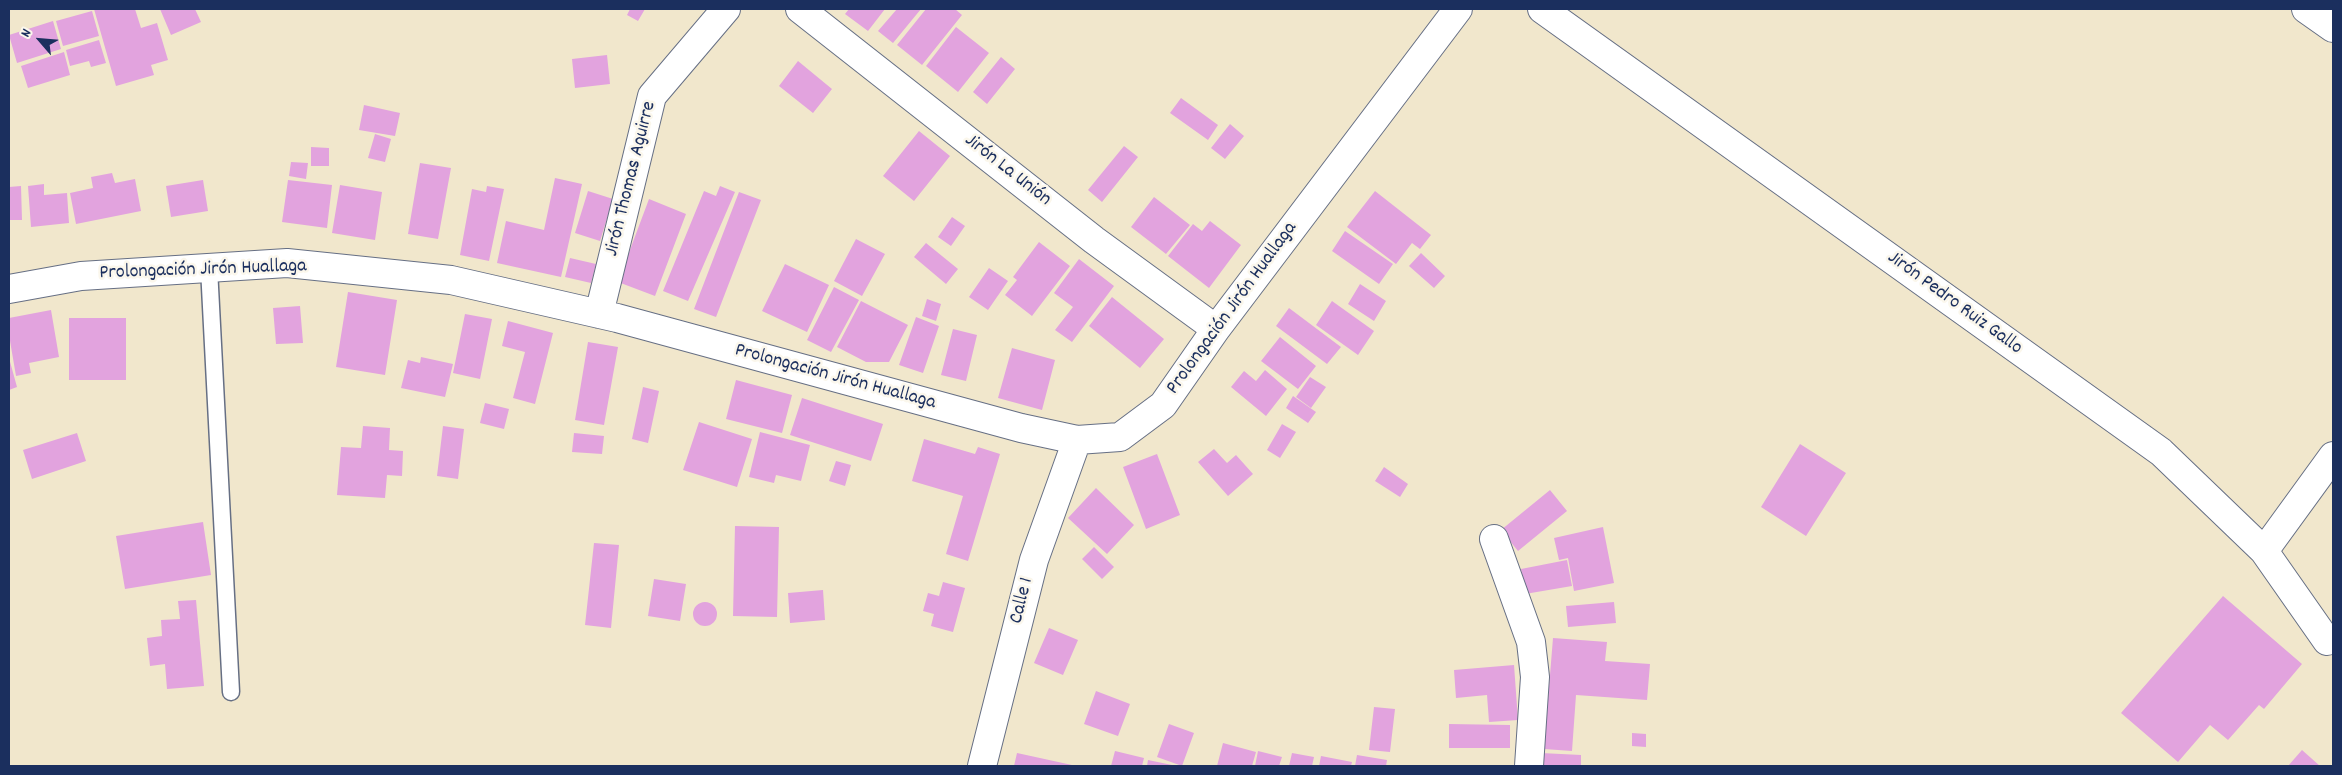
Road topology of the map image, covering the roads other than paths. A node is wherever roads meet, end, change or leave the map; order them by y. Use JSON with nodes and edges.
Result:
{"nodes":[{"id":1,"x":726,"y":9,"type":"edge"},
{"id":2,"x":800,"y":9,"type":"edge"},
{"id":3,"x":1458,"y":9,"type":"edge"},
{"id":4,"x":1542,"y":9,"type":"edge"},
{"id":5,"x":2306,"y":9,"type":"edge"},
{"id":6,"x":2333,"y":28,"type":"edge"},
{"id":7,"x":209,"y":268,"type":"junction"},
{"id":8,"x":9,"y":289,"type":"edge"},
{"id":9,"x":599,"y":314,"type":"junction"},
{"id":10,"x":1216,"y":329,"type":"junction"},
{"id":11,"x":1077,"y":440,"type":"junction"},
{"id":12,"x":2333,"y":456,"type":"edge"},
{"id":13,"x":1494,"y":539,"type":"dead end"},
{"id":14,"x":2264,"y":551,"type":"junction"},
{"id":15,"x":2327,"y":641,"type":"dead end"},
{"id":16,"x":230,"y":692,"type":"dead end"},
{"id":17,"x":982,"y":766,"type":"edge"},
{"id":18,"x":1529,"y":766,"type":"edge"}],
"edges":[{"from":1,"to":9,"type":"street","name":"Jirón Thomas Aguirre"},
{"from":2,"to":10,"type":"street","name":"Jirón La Unión"},
{"from":3,"to":10,"type":"street","name":"Prolongación Jirón Huallaga"},
{"from":4,"to":14,"type":"street","name":"Jirón Pedro Ruiz Gallo"},
{"from":5,"to":6,"type":"street"},
{"from":7,"to":8,"type":"street","name":"Prolongación Jirón Huallaga"},
{"from":7,"to":9,"type":"street","name":"Prolongación Jirón Huallaga"},
{"from":7,"to":16,"type":"lane"},
{"from":9,"to":11,"type":"street","name":"Prolongación Jirón Huallaga"},
{"from":10,"to":11,"type":"street","name":"Prolongación Jirón Huallaga"},
{"from":11,"to":17,"type":"street","name":"Calle 1"},
{"from":12,"to":14,"type":"street"},
{"from":13,"to":18,"type":"street"},
{"from":14,"to":15,"type":"street","name":"Jirón Pedro Ruiz Gallo"}]}
